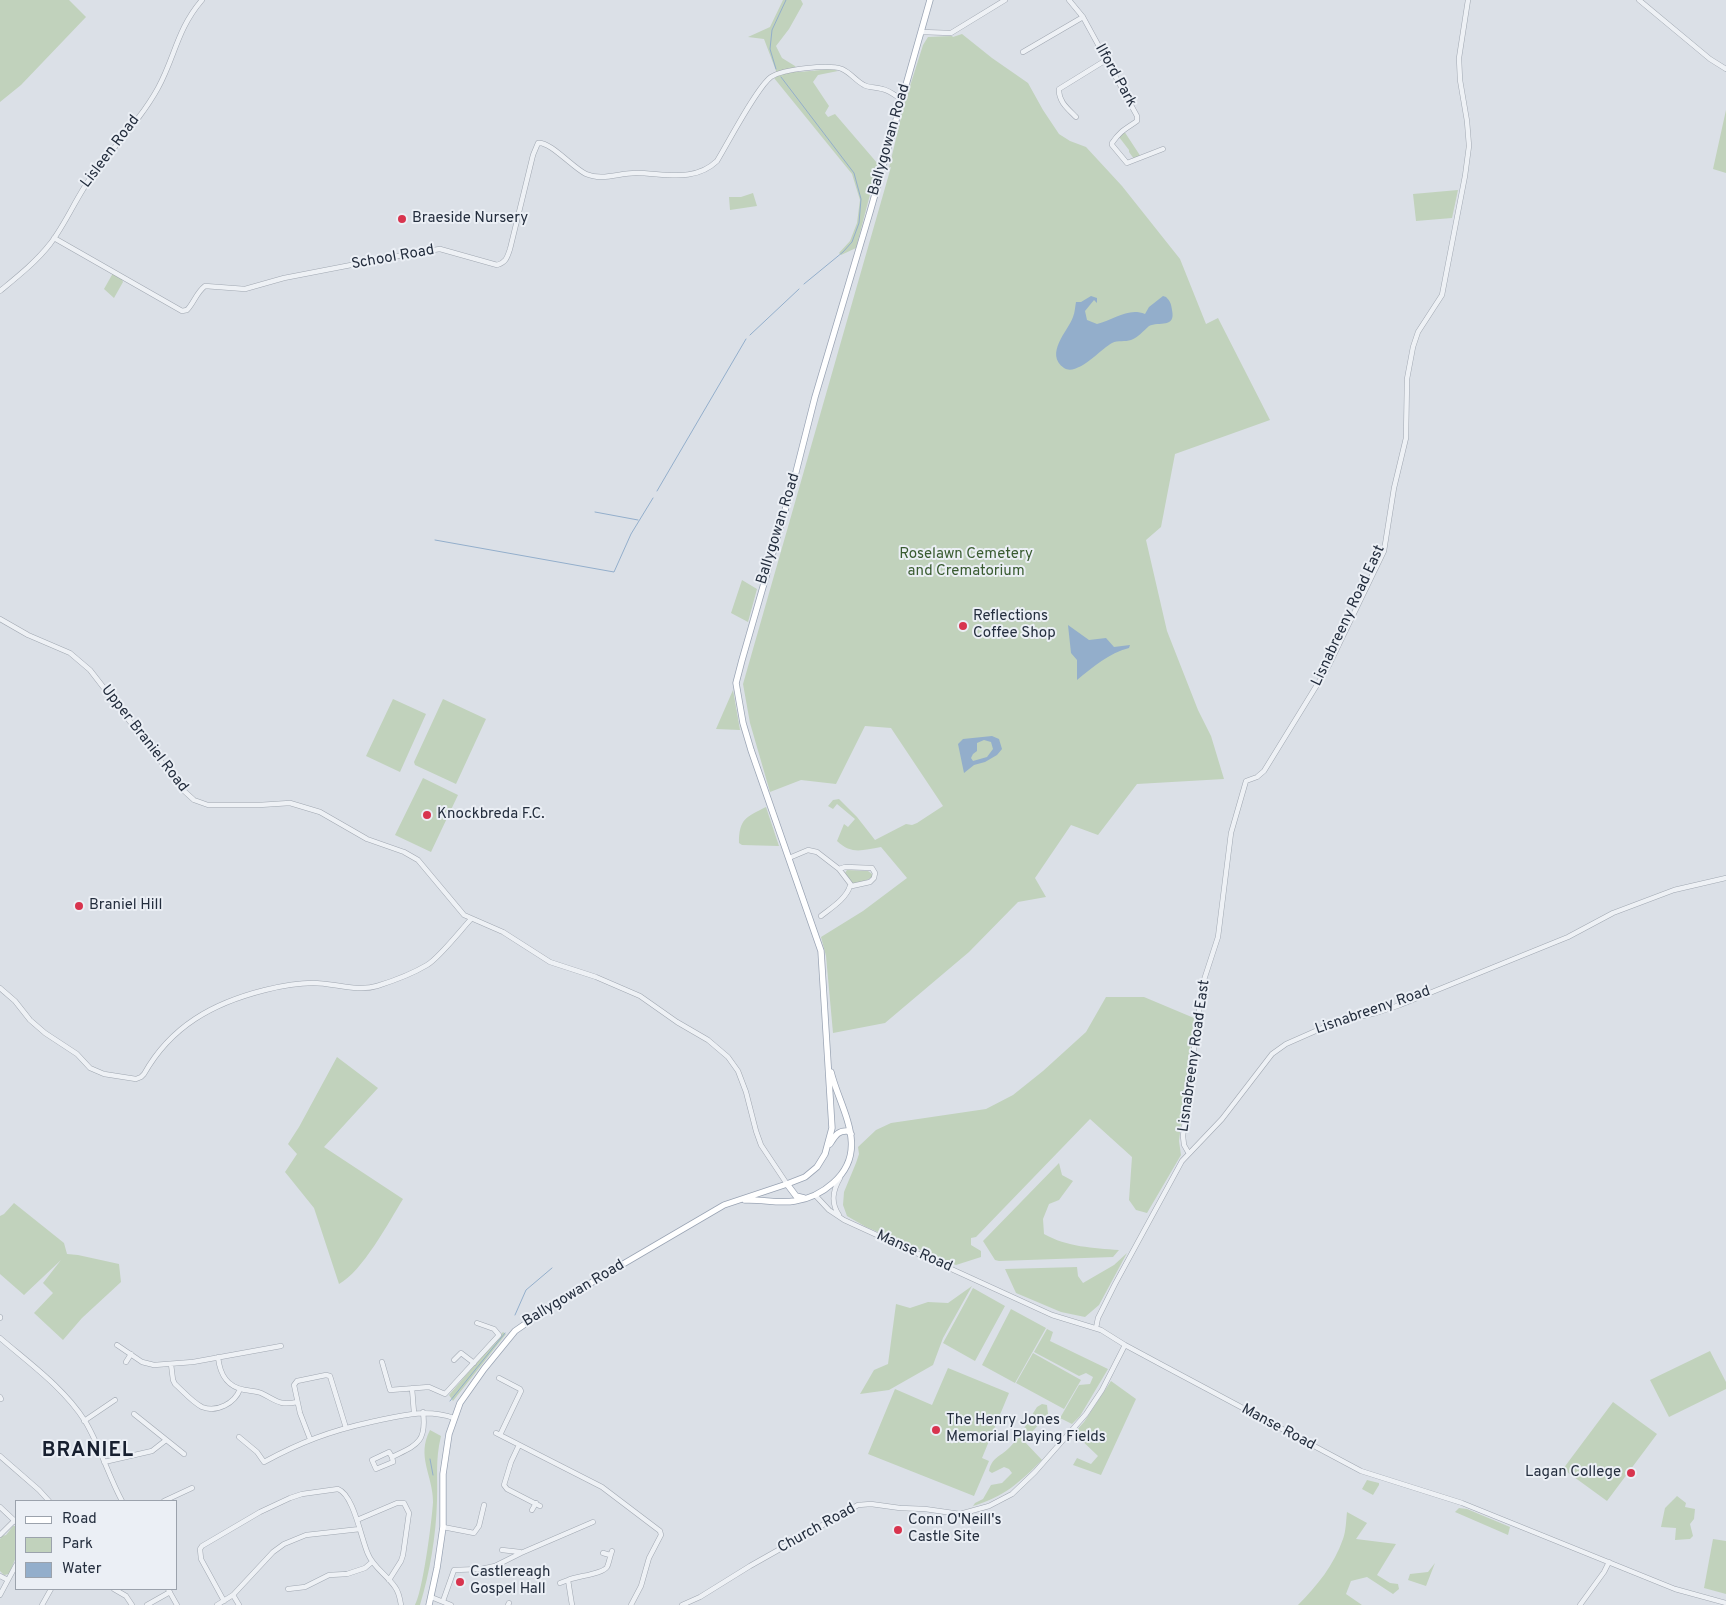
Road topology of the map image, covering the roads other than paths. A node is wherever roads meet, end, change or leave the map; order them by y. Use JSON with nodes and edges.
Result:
{"nodes":[{"id":1,"x":202,"y":0,"type":"edge"},
{"id":2,"x":930,"y":0,"type":"edge"},
{"id":3,"x":1005,"y":0,"type":"edge"},
{"id":4,"x":1069,"y":0,"type":"edge"},
{"id":5,"x":1468,"y":0,"type":"edge"},
{"id":6,"x":1639,"y":0,"type":"edge"},
{"id":7,"x":1082,"y":17,"type":"junction"},
{"id":8,"x":921,"y":32,"type":"junction"},
{"id":9,"x":1023,"y":52,"type":"dead end"},
{"id":10,"x":1106,"y":60,"type":"junction"},
{"id":11,"x":1726,"y":69,"type":"edge"},
{"id":12,"x":902,"y":100,"type":"junction"},
{"id":13,"x":1076,"y":117,"type":"dead end"},
{"id":14,"x":1163,"y":149,"type":"dead end"},
{"id":15,"x":54,"y":238,"type":"junction"},
{"id":16,"x":0,"y":291,"type":"edge"},
{"id":17,"x":0,"y":619,"type":"edge"},
{"id":18,"x":789,"y":858,"type":"junction"},
{"id":19,"x":839,"y":869,"type":"junction"},
{"id":20,"x":1726,"y":878,"type":"edge"},
{"id":21,"x":850,"y":886,"type":"junction"},
{"id":22,"x":821,"y":916,"type":"dead end"},
{"id":23,"x":471,"y":919,"type":"junction"},
{"id":24,"x":0,"y":988,"type":"edge"},
{"id":25,"x":828,"y":1060,"type":"junction"},
{"id":26,"x":851,"y":1134,"type":"junction"},
{"id":27,"x":827,"y":1150,"type":"junction"},
{"id":28,"x":1188,"y":1152,"type":"junction"},
{"id":29,"x":842,"y":1174,"type":"junction"},
{"id":30,"x":790,"y":1183,"type":"junction"},
{"id":31,"x":815,"y":1195,"type":"junction"},
{"id":32,"x":806,"y":1198,"type":"junction"},
{"id":33,"x":736,"y":1201,"type":"junction"},
{"id":34,"x":844,"y":1220,"type":"junction"},
{"id":35,"x":477,"y":1323,"type":"dead end"},
{"id":36,"x":1096,"y":1328,"type":"junction"},
{"id":37,"x":0,"y":1338,"type":"edge"},
{"id":38,"x":117,"y":1345,"type":"dead end"},
{"id":39,"x":1124,"y":1345,"type":"junction"},
{"id":40,"x":281,"y":1346,"type":"dead end"},
{"id":41,"x":131,"y":1354,"type":"junction"},
{"id":42,"x":218,"y":1357,"type":"junction"},
{"id":43,"x":454,"y":1360,"type":"dead end"},
{"id":44,"x":126,"y":1362,"type":"dead end"},
{"id":45,"x":382,"y":1362,"type":"dead end"},
{"id":46,"x":474,"y":1363,"type":"junction"},
{"id":47,"x":171,"y":1364,"type":"junction"},
{"id":48,"x":513,"y":1377,"type":"dead end"},
{"id":49,"x":499,"y":1378,"type":"dead end"},
{"id":50,"x":509,"y":1383,"type":"junction"},
{"id":51,"x":412,"y":1388,"type":"junction"},
{"id":52,"x":240,"y":1389,"type":"junction"},
{"id":53,"x":115,"y":1400,"type":"dead end"},
{"id":54,"x":297,"y":1402,"type":"junction"},
{"id":55,"x":423,"y":1412,"type":"junction"},
{"id":56,"x":414,"y":1413,"type":"junction"},
{"id":57,"x":134,"y":1414,"type":"dead end"},
{"id":58,"x":454,"y":1418,"type":"junction"},
{"id":59,"x":84,"y":1421,"type":"junction"},
{"id":60,"x":346,"y":1428,"type":"junction"},
{"id":61,"x":239,"y":1437,"type":"dead end"},
{"id":62,"x":310,"y":1439,"type":"junction"},
{"id":63,"x":166,"y":1440,"type":"junction"},
{"id":64,"x":246,"y":1443,"type":"junction"},
{"id":65,"x":519,"y":1445,"type":"junction"},
{"id":66,"x":241,"y":1448,"type":"dead end"},
{"id":67,"x":184,"y":1454,"type":"dead end"},
{"id":68,"x":0,"y":1456,"type":"edge"},
{"id":69,"x":392,"y":1457,"type":"junction"},
{"id":70,"x":104,"y":1462,"type":"junction"},
{"id":71,"x":192,"y":1488,"type":"dead end"},
{"id":72,"x":48,"y":1500,"type":"edge"},
{"id":73,"x":122,"y":1500,"type":"edge"},
{"id":74,"x":166,"y":1500,"type":"edge"},
{"id":75,"x":484,"y":1505,"type":"dead end"},
{"id":76,"x":0,"y":1507,"type":"edge"},
{"id":77,"x":532,"y":1510,"type":"dead end"},
{"id":78,"x":15,"y":1520,"type":"edge"},
{"id":79,"x":357,"y":1520,"type":"junction"},
{"id":80,"x":15,"y":1522,"type":"edge"},
{"id":81,"x":593,"y":1522,"type":"dead end"},
{"id":82,"x":442,"y":1528,"type":"junction"},
{"id":83,"x":360,"y":1529,"type":"junction"},
{"id":84,"x":0,"y":1535,"type":"edge"},
{"id":85,"x":502,"y":1550,"type":"dead end"},
{"id":86,"x":521,"y":1552,"type":"junction"},
{"id":87,"x":603,"y":1553,"type":"dead end"},
{"id":88,"x":372,"y":1562,"type":"junction"},
{"id":89,"x":1609,"y":1562,"type":"junction"},
{"id":90,"x":15,"y":1567,"type":"edge"},
{"id":91,"x":0,"y":1576,"type":"edge"},
{"id":92,"x":8,"y":1580,"type":"junction"},
{"id":93,"x":389,"y":1580,"type":"junction"},
{"id":94,"x":568,"y":1580,"type":"junction"},
{"id":95,"x":560,"y":1583,"type":"dead end"},
{"id":96,"x":288,"y":1588,"type":"dead end"},
{"id":97,"x":50,"y":1590,"type":"edge"},
{"id":98,"x":116,"y":1590,"type":"edge"},
{"id":99,"x":169,"y":1591,"type":"edge"},
{"id":100,"x":0,"y":1595,"type":"edge"},
{"id":101,"x":233,"y":1595,"type":"junction"},
{"id":102,"x":431,"y":1597,"type":"junction"},
{"id":103,"x":224,"y":1601,"type":"junction"},
{"id":104,"x":443,"y":1602,"type":"junction"},
{"id":105,"x":1726,"y":1603,"type":"edge"},
{"id":106,"x":42,"y":1605,"type":"edge"},
{"id":107,"x":132,"y":1605,"type":"edge"},
{"id":108,"x":147,"y":1605,"type":"edge"},
{"id":109,"x":177,"y":1605,"type":"edge"},
{"id":110,"x":217,"y":1605,"type":"edge"},
{"id":111,"x":239,"y":1605,"type":"edge"},
{"id":112,"x":401,"y":1605,"type":"edge"},
{"id":113,"x":429,"y":1605,"type":"edge"},
{"id":114,"x":451,"y":1605,"type":"edge"},
{"id":115,"x":572,"y":1605,"type":"edge"},
{"id":116,"x":631,"y":1605,"type":"edge"},
{"id":117,"x":682,"y":1605,"type":"edge"},
{"id":118,"x":1580,"y":1605,"type":"edge"}],
"edges":[{"from":1,"to":15,"type":"street","name":"Lisleen Road"},
{"from":2,"to":8,"type":"main road","name":"Ballygowan Road"},
{"from":3,"to":8,"type":"street"},
{"from":4,"to":7,"type":"street","name":"Ilford Park"},
{"from":5,"to":28,"type":"street","name":"Lisnabreeny Road East"},
{"from":6,"to":11,"type":"street"},
{"from":7,"to":9,"type":"street"},
{"from":7,"to":10,"type":"street","name":"Ilford Park"},
{"from":8,"to":12,"type":"main road","name":"Ballygowan Road"},
{"from":10,"to":13,"type":"street"},
{"from":10,"to":14,"type":"street","name":"Ilford Park"},
{"from":12,"to":15,"type":"street","name":"School Road"},
{"from":12,"to":18,"type":"main road","name":"Ballygowan Road"},
{"from":15,"to":16,"type":"street","name":"Lisleen Road"},
{"from":17,"to":23,"type":"street","name":"Upper Braniel Road"},
{"from":18,"to":19,"type":"street"},
{"from":18,"to":25,"type":"main road","name":"Ballygowan Road"},
{"from":19,"to":21,"type":"street"},
{"from":19,"to":21,"type":"street"},
{"from":20,"to":28,"type":"street","name":"Lisnabreeny Road"},
{"from":21,"to":22,"type":"street"},
{"from":23,"to":24,"type":"street"},
{"from":23,"to":30,"type":"street","name":"Upper Braniel Road"},
{"from":25,"to":26,"type":"main road","name":"Ballygowan Road"},
{"from":25,"to":27,"type":"main road","name":"Ballygowan Road"},
{"from":26,"to":27,"type":"main road"},
{"from":26,"to":29,"type":"main road","name":"Ballygowan Road"},
{"from":27,"to":30,"type":"main road","name":"Ballygowan Road"},
{"from":28,"to":36,"type":"street","name":"Lisnabreeny Road"},
{"from":29,"to":31,"type":"main road","name":"Ballygowan Road"},
{"from":29,"to":34,"type":"street"},
{"from":30,"to":32,"type":"main road"},
{"from":30,"to":33,"type":"main road","name":"Ballygowan Road"},
{"from":31,"to":32,"type":"main road","name":"Ballygowan Road"},
{"from":31,"to":34,"type":"street","name":"Manse Road"},
{"from":32,"to":33,"type":"main road","name":"Ballygowan Road"},
{"from":33,"to":58,"type":"main road","name":"Ballygowan Road"},
{"from":34,"to":36,"type":"street","name":"Manse Road"},
{"from":35,"to":46,"type":"street"},
{"from":36,"to":39,"type":"street","name":"Manse Road"},
{"from":37,"to":59,"type":"street"},
{"from":38,"to":41,"type":"street"},
{"from":39,"to":89,"type":"street","name":"Manse Road"},
{"from":39,"to":117,"type":"street","name":"Church Road"},
{"from":40,"to":42,"type":"street"},
{"from":41,"to":44,"type":"street"},
{"from":41,"to":47,"type":"street"},
{"from":42,"to":47,"type":"street"},
{"from":42,"to":52,"type":"street"},
{"from":43,"to":46,"type":"street"},
{"from":45,"to":51,"type":"street"},
{"from":46,"to":51,"type":"street"},
{"from":47,"to":52,"type":"street"},
{"from":48,"to":50,"type":"street"},
{"from":49,"to":50,"type":"street"},
{"from":50,"to":65,"type":"street"},
{"from":51,"to":56,"type":"street"},
{"from":52,"to":54,"type":"street"},
{"from":53,"to":59,"type":"street"},
{"from":54,"to":60,"type":"street"},
{"from":54,"to":62,"type":"street"},
{"from":55,"to":56,"type":"street"},
{"from":55,"to":58,"type":"street"},
{"from":55,"to":69,"type":"street"},
{"from":56,"to":60,"type":"street"},
{"from":57,"to":63,"type":"street"},
{"from":58,"to":82,"type":"main road","name":"Ballygowan Road"},
{"from":59,"to":70,"type":"street"},
{"from":60,"to":62,"type":"street"},
{"from":61,"to":64,"type":"street"},
{"from":62,"to":64,"type":"street"},
{"from":63,"to":67,"type":"street"},
{"from":63,"to":70,"type":"street"},
{"from":64,"to":66,"type":"street"},
{"from":65,"to":77,"type":"street"},
{"from":65,"to":116,"type":"street"},
{"from":68,"to":72,"type":"street"},
{"from":69,"to":69,"type":"street"},
{"from":70,"to":73,"type":"street"},
{"from":71,"to":74,"type":"street"},
{"from":75,"to":82,"type":"street"},
{"from":76,"to":78,"type":"street"},
{"from":79,"to":83,"type":"street"},
{"from":79,"to":93,"type":"street"},
{"from":79,"to":103,"type":"street"},
{"from":80,"to":84,"type":"street"},
{"from":81,"to":86,"type":"street"},
{"from":82,"to":102,"type":"main road","name":"Ballygowan Road"},
{"from":83,"to":88,"type":"street"},
{"from":83,"to":101,"type":"street"},
{"from":85,"to":86,"type":"street"},
{"from":86,"to":104,"type":"street"},
{"from":87,"to":94,"type":"street"},
{"from":88,"to":93,"type":"street"},
{"from":88,"to":96,"type":"street"},
{"from":89,"to":105,"type":"street","name":"Manse Road"},
{"from":89,"to":118,"type":"street"},
{"from":90,"to":92,"type":"street"},
{"from":91,"to":92,"type":"street"},
{"from":92,"to":100,"type":"street"},
{"from":93,"to":112,"type":"street"},
{"from":94,"to":95,"type":"street"},
{"from":94,"to":115,"type":"street"},
{"from":97,"to":106,"type":"street"},
{"from":98,"to":107,"type":"street"},
{"from":99,"to":108,"type":"street"},
{"from":99,"to":109,"type":"street"},
{"from":101,"to":103,"type":"street"},
{"from":101,"to":111,"type":"street"},
{"from":102,"to":104,"type":"street"},
{"from":102,"to":113,"type":"main road","name":"Ballygowan Road"},
{"from":103,"to":110,"type":"street"},
{"from":104,"to":114,"type":"street"}]}
